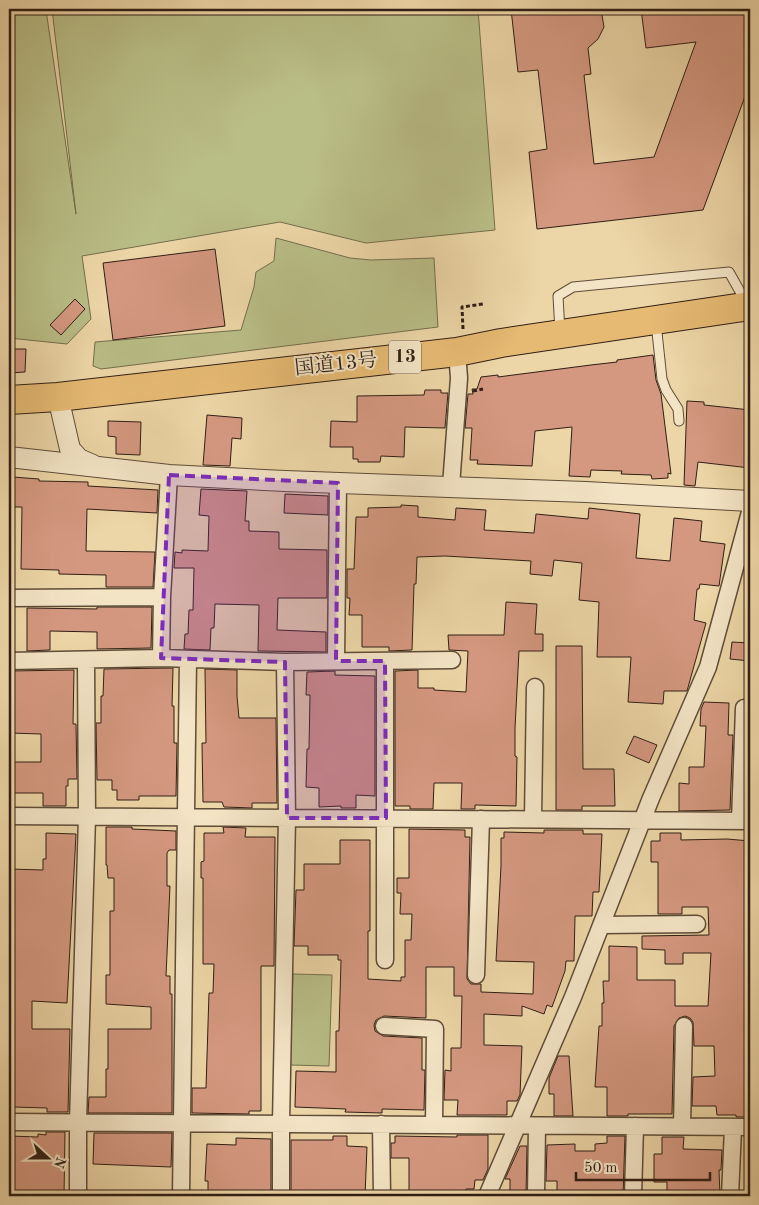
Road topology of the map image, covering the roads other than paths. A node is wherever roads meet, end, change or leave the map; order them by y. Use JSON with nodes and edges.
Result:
{"nodes":[{"id":1,"x":749,"y":306,"type":"edge"},
{"id":2,"x":656,"y":320,"type":"junction"},
{"id":3,"x":560,"y":334,"type":"junction"},
{"id":4,"x":460,"y":340,"type":"junction"},
{"id":5,"x":58,"y":397,"type":"junction"},
{"id":6,"x":9,"y":400,"type":"edge"},
{"id":7,"x":680,"y":421,"type":"dead end"},
{"id":8,"x":9,"y":457,"type":"edge"},
{"id":9,"x":97,"y":467,"type":"junction"},
{"id":10,"x":168,"y":475,"type":"junction"},
{"id":11,"x":338,"y":483,"type":"junction"},
{"id":12,"x":451,"y":486,"type":"junction"},
{"id":13,"x":750,"y":501,"type":"edge"},
{"id":14,"x":750,"y":512,"type":"edge"},
{"id":15,"x":162,"y":597,"type":"junction"},
{"id":16,"x":9,"y":598,"type":"edge"},
{"id":17,"x":161,"y":658,"type":"junction"},
{"id":18,"x":188,"y":659,"type":"junction"},
{"id":19,"x":86,"y":660,"type":"junction"},
{"id":20,"x":452,"y":660,"type":"dead end"},
{"id":21,"x":9,"y":661,"type":"edge"},
{"id":22,"x":336,"y":661,"type":"junction"},
{"id":23,"x":385,"y":661,"type":"junction"},
{"id":24,"x":285,"y":662,"type":"junction"},
{"id":25,"x":535,"y":686,"type":"dead end"},
{"id":26,"x":744,"y":708,"type":"dead end"},
{"id":27,"x":9,"y":816,"type":"edge"},
{"id":28,"x":87,"y":817,"type":"junction"},
{"id":29,"x":185,"y":817,"type":"junction"},
{"id":30,"x":287,"y":818,"type":"junction"},
{"id":31,"x":386,"y":818,"type":"junction"},
{"id":32,"x":481,"y":819,"type":"junction"},
{"id":33,"x":533,"y":819,"type":"junction"},
{"id":34,"x":642,"y":820,"type":"junction"},
{"id":35,"x":745,"y":821,"type":"edge"},
{"id":36,"x":697,"y":924,"type":"dead end"},
{"id":37,"x":601,"y":925,"type":"junction"},
{"id":38,"x":385,"y":960,"type":"dead end"},
{"id":39,"x":476,"y":975,"type":"dead end"},
{"id":40,"x":384,"y":1026,"type":"dead end"},
{"id":41,"x":684,"y":1026,"type":"dead end"},
{"id":42,"x":9,"y":1122,"type":"edge"},
{"id":43,"x":78,"y":1122,"type":"junction"},
{"id":44,"x":181,"y":1123,"type":"junction"},
{"id":45,"x":281,"y":1124,"type":"junction"},
{"id":46,"x":381,"y":1124,"type":"junction"},
{"id":47,"x":434,"y":1125,"type":"junction"},
{"id":48,"x":518,"y":1125,"type":"junction"},
{"id":49,"x":537,"y":1126,"type":"junction"},
{"id":50,"x":635,"y":1126,"type":"junction"},
{"id":51,"x":682,"y":1126,"type":"junction"},
{"id":52,"x":750,"y":1127,"type":"edge"},
{"id":53,"x":733,"y":1128,"type":"junction"},
{"id":54,"x":78,"y":1196,"type":"edge"},
{"id":55,"x":181,"y":1196,"type":"edge"},
{"id":56,"x":281,"y":1196,"type":"edge"},
{"id":57,"x":382,"y":1196,"type":"edge"},
{"id":58,"x":487,"y":1196,"type":"edge"},
{"id":59,"x":536,"y":1196,"type":"edge"},
{"id":60,"x":633,"y":1196,"type":"edge"},
{"id":61,"x":730,"y":1196,"type":"edge"}],
"edges":[{"from":1,"to":2,"type":"highway","name":"国道13号","number":"13"},
{"from":1,"to":3,"type":"lane"},
{"from":2,"to":3,"type":"highway","name":"国道13号","number":"13"},
{"from":2,"to":7,"type":"lane"},
{"from":3,"to":4,"type":"highway","name":"国道13号","number":"13"},
{"from":4,"to":5,"type":"highway","name":"国道13号","number":"13"},
{"from":4,"to":12,"type":"street"},
{"from":5,"to":6,"type":"highway","name":"国道13号","number":"13"},
{"from":5,"to":9,"type":"street"},
{"from":8,"to":9,"type":"street"},
{"from":9,"to":10,"type":"street"},
{"from":10,"to":11,"type":"street"},
{"from":10,"to":15,"type":"street"},
{"from":11,"to":12,"type":"street"},
{"from":11,"to":22,"type":"street"},
{"from":12,"to":13,"type":"street"},
{"from":14,"to":34,"type":"street"},
{"from":15,"to":16,"type":"street"},
{"from":15,"to":17,"type":"street"},
{"from":17,"to":18,"type":"street"},
{"from":17,"to":19,"type":"street"},
{"from":18,"to":24,"type":"street"},
{"from":18,"to":29,"type":"street"},
{"from":19,"to":21,"type":"street"},
{"from":19,"to":28,"type":"street"},
{"from":20,"to":23,"type":"street"},
{"from":22,"to":23,"type":"street"},
{"from":22,"to":24,"type":"street"},
{"from":23,"to":31,"type":"street"},
{"from":24,"to":30,"type":"street"},
{"from":25,"to":33,"type":"street"},
{"from":26,"to":35,"type":"street"},
{"from":27,"to":28,"type":"street"},
{"from":28,"to":29,"type":"street"},
{"from":28,"to":43,"type":"street"},
{"from":29,"to":30,"type":"street"},
{"from":29,"to":44,"type":"street"},
{"from":30,"to":31,"type":"street"},
{"from":30,"to":45,"type":"street"},
{"from":31,"to":32,"type":"street"},
{"from":31,"to":38,"type":"street"},
{"from":32,"to":33,"type":"street"},
{"from":32,"to":39,"type":"street"},
{"from":33,"to":34,"type":"street"},
{"from":34,"to":35,"type":"street"},
{"from":34,"to":37,"type":"street"},
{"from":36,"to":37,"type":"street"},
{"from":37,"to":48,"type":"street"},
{"from":40,"to":47,"type":"street"},
{"from":41,"to":51,"type":"street"},
{"from":42,"to":43,"type":"street"},
{"from":43,"to":44,"type":"street"},
{"from":43,"to":54,"type":"street"},
{"from":44,"to":45,"type":"street"},
{"from":44,"to":55,"type":"street"},
{"from":45,"to":46,"type":"street"},
{"from":45,"to":56,"type":"street"},
{"from":46,"to":47,"type":"street"},
{"from":46,"to":57,"type":"street"},
{"from":47,"to":48,"type":"street"},
{"from":48,"to":49,"type":"street"},
{"from":48,"to":58,"type":"street"},
{"from":49,"to":50,"type":"street"},
{"from":49,"to":59,"type":"street"},
{"from":50,"to":51,"type":"street"},
{"from":50,"to":60,"type":"street"},
{"from":51,"to":53,"type":"street"},
{"from":52,"to":53,"type":"street"},
{"from":53,"to":61,"type":"street"}]}
